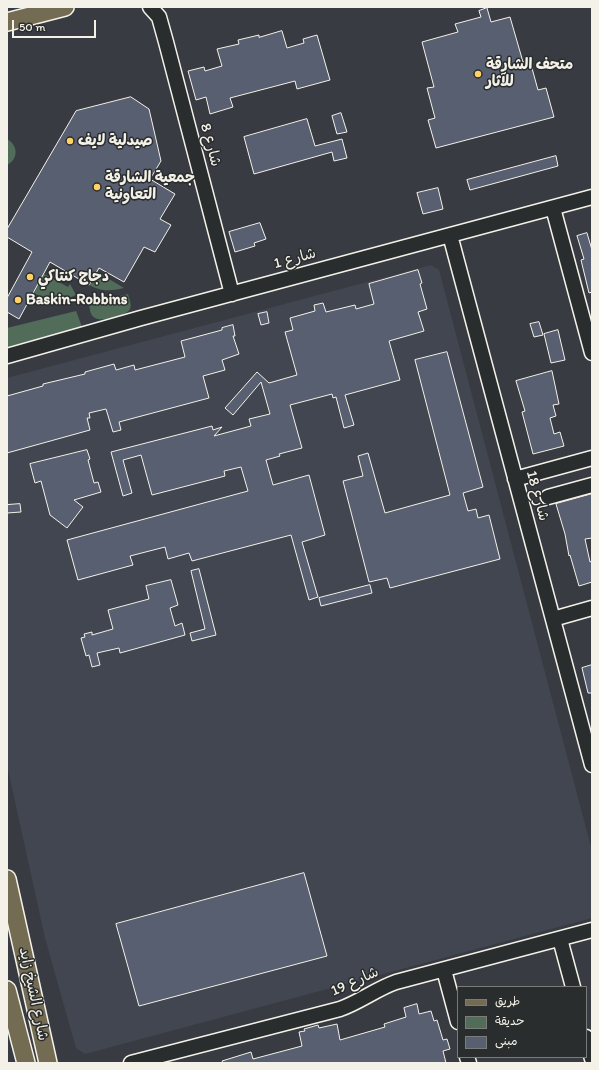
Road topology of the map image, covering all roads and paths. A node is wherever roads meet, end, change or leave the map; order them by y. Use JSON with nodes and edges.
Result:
{"nodes":[{"id":1,"x":65,"y":7,"type":"edge"},
{"id":2,"x":156,"y":10,"type":"edge"},
{"id":3,"x":7,"y":22,"type":"edge"},
{"id":4,"x":592,"y":197,"type":"edge"},
{"id":5,"x":553,"y":208,"type":"junction"},
{"id":6,"x":450,"y":235,"type":"junction"},
{"id":7,"x":232,"y":294,"type":"junction"},
{"id":8,"x":592,"y":353,"type":"edge"},
{"id":9,"x":7,"y":356,"type":"edge"},
{"id":10,"x":592,"y":458,"type":"edge"},
{"id":11,"x":515,"y":479,"type":"junction"},
{"id":12,"x":592,"y":485,"type":"edge"},
{"id":13,"x":548,"y":497,"type":"dead end"},
{"id":14,"x":592,"y":608,"type":"edge"},
{"id":15,"x":553,"y":619,"type":"junction"},
{"id":16,"x":586,"y":716,"type":"edge"},
{"id":17,"x":592,"y":766,"type":"edge"},
{"id":18,"x":7,"y":879,"type":"edge"},
{"id":19,"x":592,"y":930,"type":"edge"},
{"id":20,"x":560,"y":939,"type":"junction"},
{"id":21,"x":444,"y":970,"type":"junction"},
{"id":22,"x":573,"y":986,"type":"edge"},
{"id":23,"x":7,"y":990,"type":"edge"},
{"id":24,"x":11,"y":1017,"type":"edge"},
{"id":25,"x":457,"y":1018,"type":"edge"},
{"id":26,"x":587,"y":1041,"type":"edge"},
{"id":27,"x":44,"y":1046,"type":"junction"},
{"id":28,"x":592,"y":1059,"type":"edge"},
{"id":29,"x":26,"y":1063,"type":"edge"},
{"id":30,"x":48,"y":1063,"type":"edge"},
{"id":31,"x":59,"y":1063,"type":"edge"},
{"id":32,"x":131,"y":1063,"type":"edge"}],
"edges":[{"from":1,"to":3,"type":"main road"},
{"from":2,"to":7,"type":"street","name":"شارع 8"},
{"from":4,"to":5,"type":"street","name":"شارع 1"},
{"from":5,"to":6,"type":"street","name":"شارع 1"},
{"from":5,"to":8,"type":"street"},
{"from":6,"to":7,"type":"street","name":"شارع 1"},
{"from":6,"to":11,"type":"street","name":"شارع 18"},
{"from":7,"to":9,"type":"street","name":"شارع 1"},
{"from":10,"to":11,"type":"street"},
{"from":11,"to":15,"type":"street","name":"شارع 18"},
{"from":12,"to":13,"type":"street"},
{"from":14,"to":15,"type":"street"},
{"from":15,"to":16,"type":"street","name":"شارع 18"},
{"from":16,"to":17,"type":"street","name":"شارع 18"},
{"from":18,"to":27,"type":"main road","name":"شارع الشيخ زايد"},
{"from":19,"to":20,"type":"street","name":"شارع 19"},
{"from":20,"to":21,"type":"street","name":"شارع 19"},
{"from":20,"to":22,"type":"street"},
{"from":21,"to":25,"type":"street"},
{"from":21,"to":32,"type":"street","name":"شارع 19"},
{"from":23,"to":24,"type":"main road","name":"شارع الشيخ زايد"},
{"from":24,"to":29,"type":"main road","name":"شارع الشيخ زايد"},
{"from":26,"to":28,"type":"street"},
{"from":27,"to":30,"type":"main road","name":"شارع الشيخ زايد"},
{"from":27,"to":31,"type":"street"}]}
